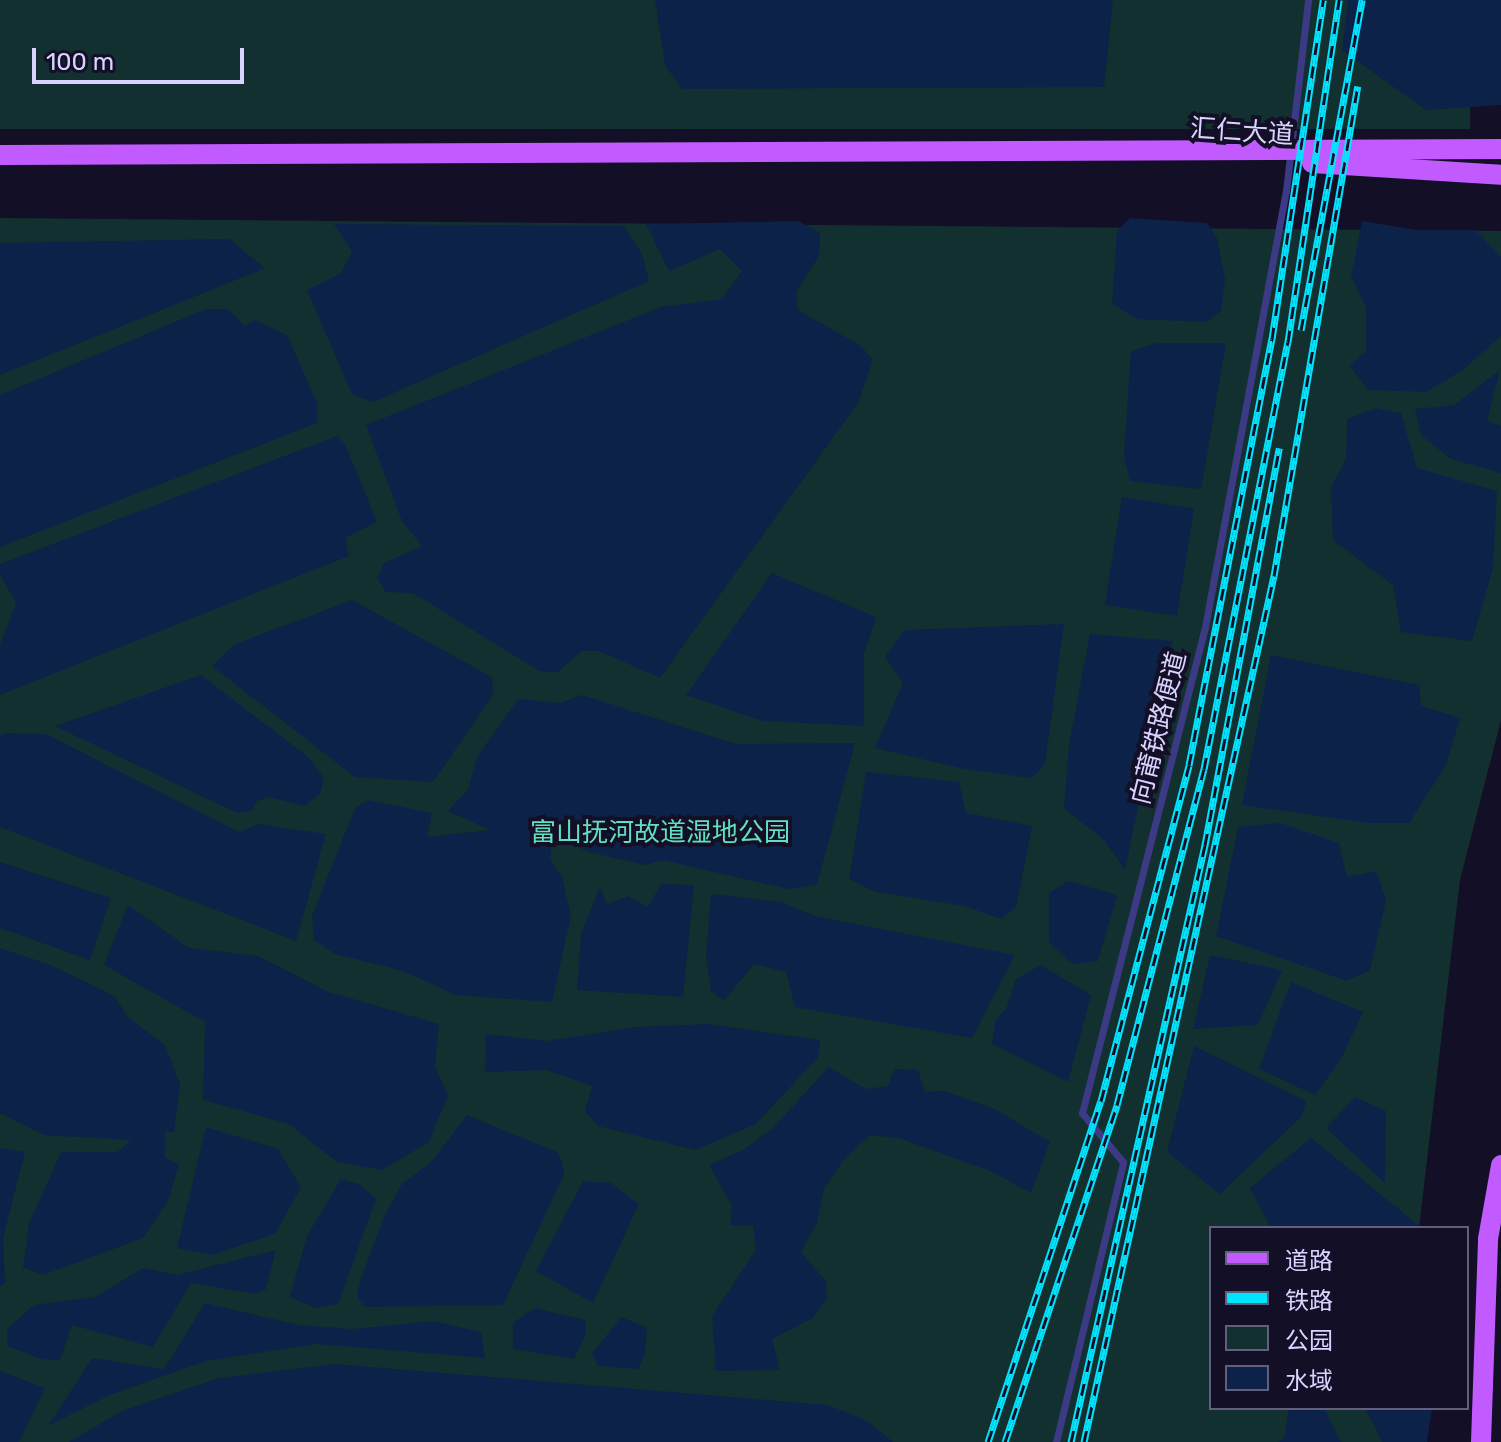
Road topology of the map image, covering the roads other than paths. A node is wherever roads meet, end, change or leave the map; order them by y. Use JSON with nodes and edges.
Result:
{"nodes":[{"id":1,"x":1308,"y":0,"type":"edge"},
{"id":2,"x":1501,"y":149,"type":"edge"},
{"id":3,"x":0,"y":155,"type":"edge"},
{"id":4,"x":1290,"y":157,"type":"junction"},
{"id":5,"x":1501,"y":175,"type":"edge"},
{"id":6,"x":1501,"y":1165,"type":"edge"},
{"id":7,"x":1056,"y":1442,"type":"edge"},
{"id":8,"x":1481,"y":1442,"type":"edge"}],
"edges":[{"from":1,"to":4,"type":"lane","name":"向莆铁路便道"},
{"from":2,"to":4,"type":"main road","name":"汇仁大道"},
{"from":3,"to":4,"type":"main road","name":"汇仁大道"},
{"from":4,"to":5,"type":"main road","name":"汇仁大道"},
{"from":4,"to":7,"type":"lane","name":"向莆铁路便道"},
{"from":6,"to":8,"type":"main road"}]}
